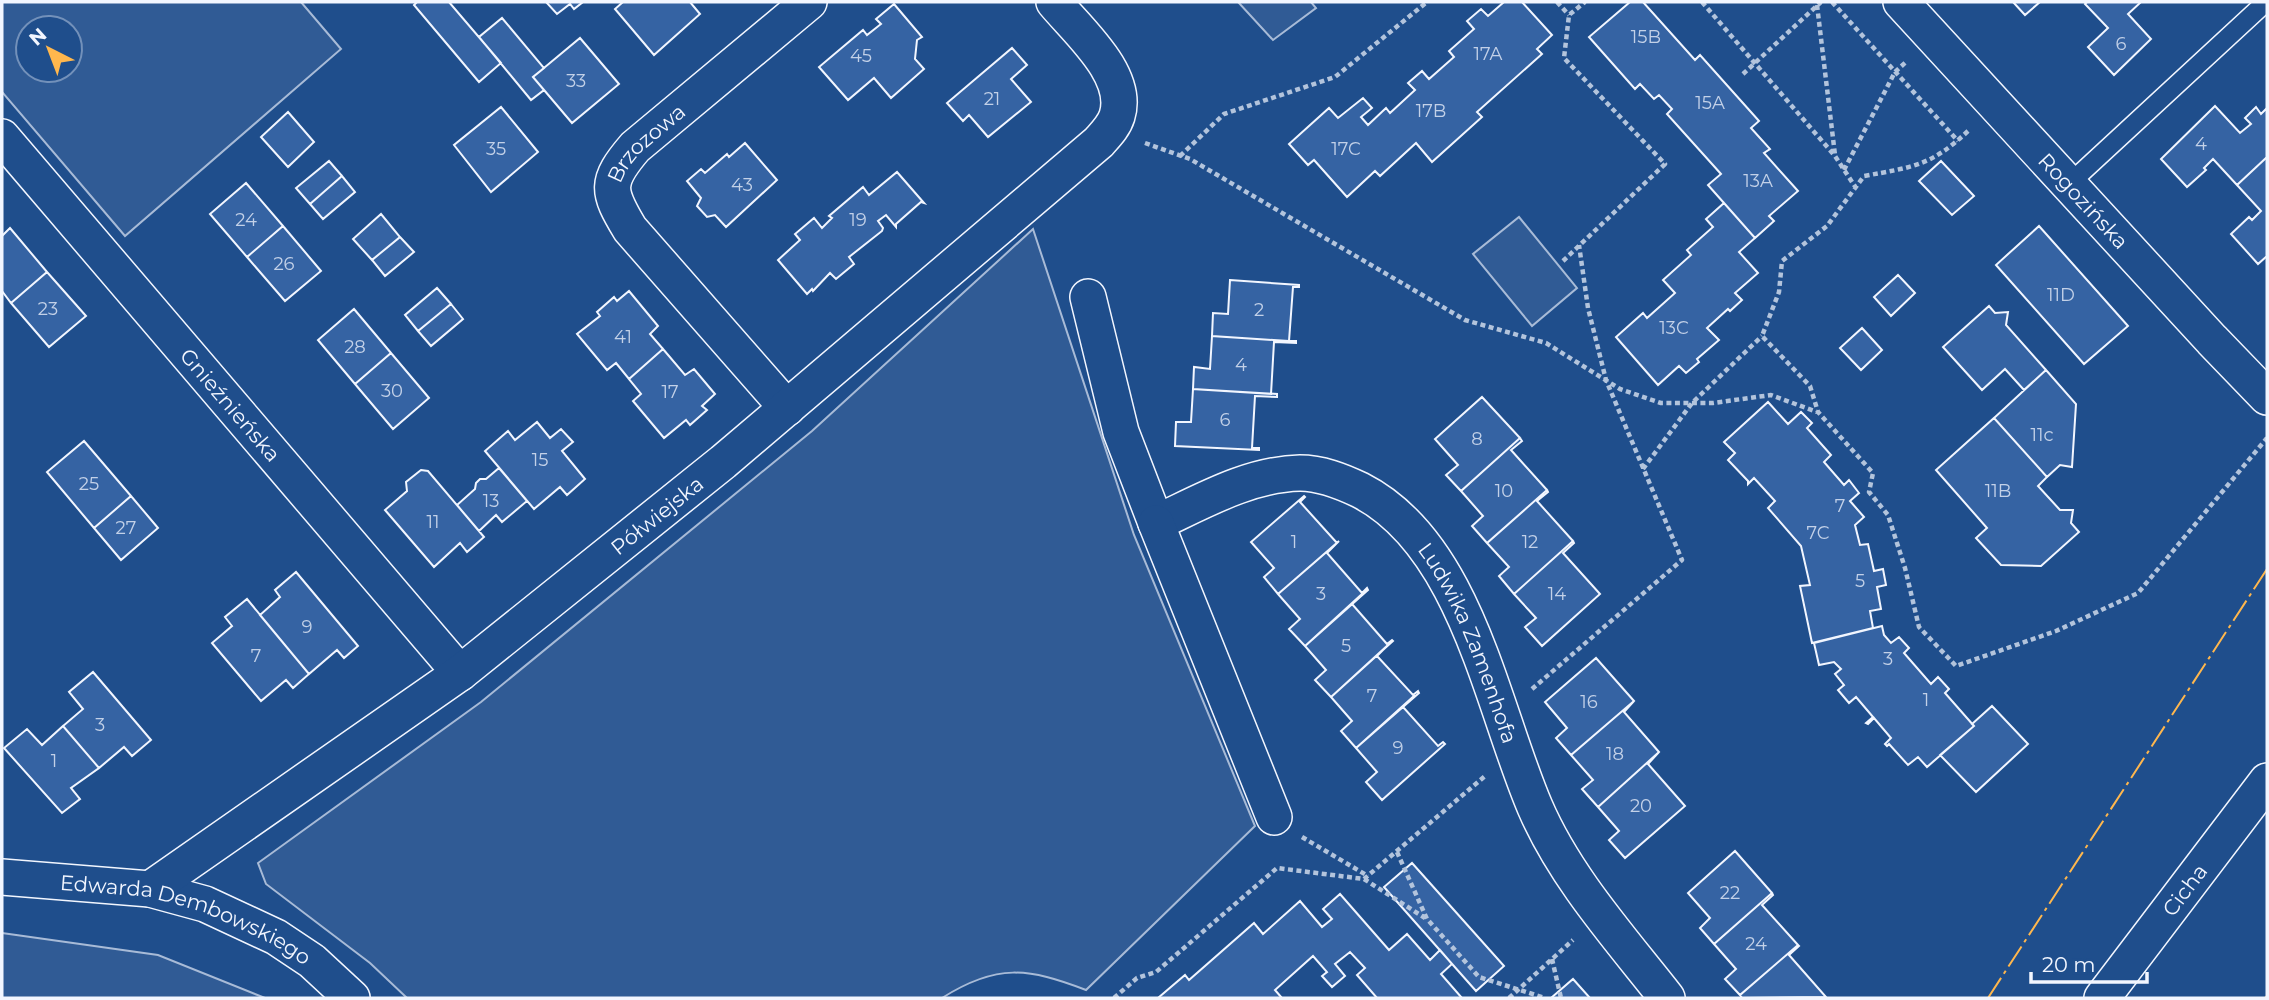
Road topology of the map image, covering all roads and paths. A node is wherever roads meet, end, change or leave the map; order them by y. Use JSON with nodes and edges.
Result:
{"nodes":[{"id":1,"x":809,"y":2,"type":"edge"},
{"id":2,"x":1054,"y":2,"type":"edge"},
{"id":3,"x":1427,"y":2,"type":"edge"},
{"id":4,"x":1558,"y":2,"type":"edge"},
{"id":5,"x":1585,"y":2,"type":"edge"},
{"id":6,"x":1702,"y":2,"type":"edge"},
{"id":7,"x":1832,"y":2,"type":"edge"},
{"id":8,"x":2266,"y":2,"type":"edge"},
{"id":9,"x":1819,"y":3,"type":"edge"},
{"id":10,"x":1904,"y":3,"type":"edge"},
{"id":11,"x":1569,"y":15,"type":"junction"},
{"id":12,"x":1933,"y":37,"type":"junction"},
{"id":13,"x":1756,"y":63,"type":"junction"},
{"id":14,"x":1895,"y":72,"type":"junction"},
{"id":15,"x":1742,"y":74,"type":"dead end"},
{"id":16,"x":1996,"y":105,"type":"junction"},
{"id":17,"x":2,"y":137,"type":"edge"},
{"id":18,"x":1958,"y":141,"type":"junction"},
{"id":19,"x":1099,"y":142,"type":"junction"},
{"id":20,"x":1180,"y":156,"type":"junction"},
{"id":21,"x":1835,"y":156,"type":"junction"},
{"id":22,"x":1844,"y":170,"type":"junction"},
{"id":23,"x":2069,"y":184,"type":"junction"},
{"id":24,"x":1856,"y":188,"type":"junction"},
{"id":25,"x":1579,"y":245,"type":"junction"},
{"id":26,"x":1563,"y":261,"type":"dead end"},
{"id":27,"x":1088,"y":297,"type":"dead end"},
{"id":28,"x":1762,"y":336,"type":"junction"},
{"id":29,"x":1606,"y":380,"type":"junction"},
{"id":30,"x":2267,"y":397,"type":"edge"},
{"id":31,"x":1692,"y":403,"type":"junction"},
{"id":32,"x":787,"y":408,"type":"junction"},
{"id":33,"x":1818,"y":412,"type":"junction"},
{"id":34,"x":2267,"y":438,"type":"edge"},
{"id":35,"x":1643,"y":469,"type":"junction"},
{"id":36,"x":1156,"y":523,"type":"junction"},
{"id":37,"x":460,"y":673,"type":"junction"},
{"id":38,"x":1503,"y":715,"type":"junction"},
{"id":39,"x":1515,"y":750,"type":"junction"},
{"id":40,"x":2267,"y":780,"type":"edge"},
{"id":41,"x":1273,"y":817,"type":"joint"},
{"id":42,"x":1397,"y":852,"type":"junction"},
{"id":43,"x":2,"y":877,"type":"edge"},
{"id":44,"x":1366,"y":878,"type":"junction"},
{"id":45,"x":150,"y":889,"type":"junction"},
{"id":46,"x":1602,"y":914,"type":"junction"},
{"id":47,"x":1427,"y":919,"type":"junction"},
{"id":48,"x":1552,"y":959,"type":"junction"},
{"id":49,"x":1518,"y":990,"type":"junction"},
{"id":50,"x":352,"y":998,"type":"edge"},
{"id":51,"x":1114,"y":998,"type":"edge"},
{"id":52,"x":1509,"y":998,"type":"edge"},
{"id":53,"x":1545,"y":998,"type":"edge"},
{"id":54,"x":1561,"y":998,"type":"edge"},
{"id":55,"x":1667,"y":998,"type":"edge"},
{"id":56,"x":2102,"y":998,"type":"edge"}],
"edges":[{"from":1,"to":32,"type":"street","name":"Brzozowa"},
{"from":2,"to":19,"type":"street","name":"Półwiejska"},
{"from":3,"to":20,"type":"path"},
{"from":4,"to":11,"type":"path"},
{"from":5,"to":11,"type":"path"},
{"from":6,"to":13,"type":"path"},
{"from":7,"to":14,"type":"path"},
{"from":8,"to":23,"type":"lane"},
{"from":9,"to":13,"type":"path"},
{"from":9,"to":21,"type":"path"},
{"from":10,"to":12,"type":"street","name":"Rogozińska"},
{"from":11,"to":25,"type":"path"},
{"from":12,"to":14,"type":"path"},
{"from":12,"to":16,"type":"street","name":"Rogozińska"},
{"from":13,"to":15,"type":"path"},
{"from":13,"to":21,"type":"path"},
{"from":14,"to":18,"type":"path"},
{"from":14,"to":22,"type":"path"},
{"from":16,"to":18,"type":"path"},
{"from":16,"to":23,"type":"street","name":"Rogozińska"},
{"from":17,"to":37,"type":"street","name":"Gnieźnieńska"},
{"from":18,"to":24,"type":"path"},
{"from":19,"to":20,"type":"path"},
{"from":19,"to":32,"type":"street","name":"Półwiejska"},
{"from":20,"to":29,"type":"path"},
{"from":21,"to":22,"type":"path"},
{"from":22,"to":24,"type":"path"},
{"from":23,"to":30,"type":"street","name":"Rogozińska"},
{"from":24,"to":28,"type":"path"},
{"from":25,"to":26,"type":"path"},
{"from":25,"to":29,"type":"path"},
{"from":27,"to":36,"type":"street"},
{"from":28,"to":31,"type":"path"},
{"from":28,"to":33,"type":"path"},
{"from":29,"to":31,"type":"path"},
{"from":29,"to":35,"type":"path"},
{"from":31,"to":33,"type":"path"},
{"from":31,"to":35,"type":"path"},
{"from":32,"to":37,"type":"street","name":"Półwiejska"},
{"from":33,"to":34,"type":"path"},
{"from":35,"to":38,"type":"path"},
{"from":36,"to":38,"type":"street","name":"Ludwika Zamenhofa"},
{"from":36,"to":41,"type":"street"},
{"from":37,"to":45,"type":"street","name":"Półwiejska"},
{"from":38,"to":39,"type":"street","name":"Ludwika Zamenhofa"},
{"from":39,"to":42,"type":"path"},
{"from":39,"to":46,"type":"street","name":"Ludwika Zamenhofa"},
{"from":40,"to":56,"type":"street","name":"Cicha"},
{"from":41,"to":44,"type":"path"},
{"from":42,"to":44,"type":"path"},
{"from":42,"to":47,"type":"path"},
{"from":43,"to":45,"type":"street","name":"Edwarda Dembowskiego"},
{"from":44,"to":47,"type":"path"},
{"from":44,"to":51,"type":"path"},
{"from":45,"to":50,"type":"street","name":"Edwarda Dembowskiego"},
{"from":46,"to":48,"type":"path"},
{"from":46,"to":55,"type":"street","name":"Ludwika Zamenhofa"},
{"from":47,"to":49,"type":"path"},
{"from":48,"to":49,"type":"path"},
{"from":48,"to":54,"type":"path"},
{"from":49,"to":52,"type":"path"},
{"from":49,"to":53,"type":"path"}]}
